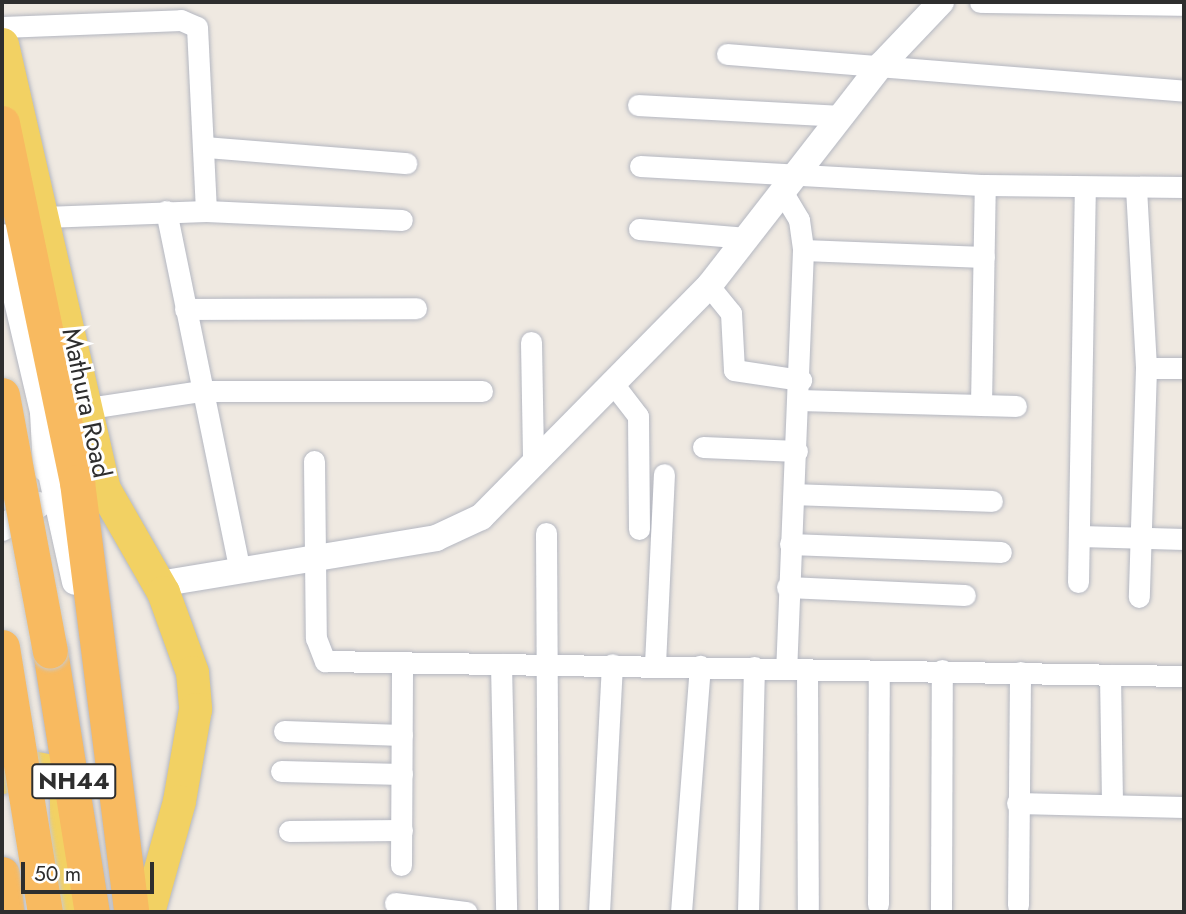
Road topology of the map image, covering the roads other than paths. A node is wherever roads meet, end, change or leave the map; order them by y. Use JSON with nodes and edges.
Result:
{"nodes":[{"id":1,"x":941,"y":2,"type":"edge"},
{"id":2,"x":980,"y":2,"type":"edge"},
{"id":3,"x":1184,"y":5,"type":"edge"},
{"id":4,"x":2,"y":27,"type":"edge"},
{"id":5,"x":2,"y":44,"type":"edge"},
{"id":6,"x":727,"y":54,"type":"dead end"},
{"id":7,"x":881,"y":65,"type":"junction"},
{"id":8,"x":1184,"y":91,"type":"edge"},
{"id":9,"x":638,"y":105,"type":"dead end"},
{"id":10,"x":841,"y":116,"type":"junction"},
{"id":11,"x":2,"y":123,"type":"edge"},
{"id":12,"x":205,"y":147,"type":"junction"},
{"id":13,"x":405,"y":163,"type":"dead end"},
{"id":14,"x":640,"y":166,"type":"dead end"},
{"id":15,"x":800,"y":172,"type":"junction"},
{"id":16,"x":985,"y":186,"type":"junction"},
{"id":17,"x":1184,"y":187,"type":"edge"},
{"id":18,"x":1085,"y":188,"type":"junction"},
{"id":19,"x":1136,"y":188,"type":"junction"},
{"id":20,"x":783,"y":193,"type":"junction"},
{"id":21,"x":166,"y":211,"type":"junction"},
{"id":22,"x":206,"y":211,"type":"junction"},
{"id":23,"x":44,"y":217,"type":"junction"},
{"id":24,"x":402,"y":219,"type":"dead end"},
{"id":25,"x":639,"y":229,"type":"dead end"},
{"id":26,"x":2,"y":237,"type":"edge"},
{"id":27,"x":747,"y":238,"type":"junction"},
{"id":28,"x":803,"y":250,"type":"junction"},
{"id":29,"x":984,"y":257,"type":"junction"},
{"id":30,"x":709,"y":286,"type":"junction"},
{"id":31,"x":416,"y":308,"type":"dead end"},
{"id":32,"x":185,"y":309,"type":"junction"},
{"id":33,"x":531,"y":342,"type":"dead end"},
{"id":34,"x":1146,"y":368,"type":"junction"},
{"id":35,"x":1184,"y":368,"type":"edge"},
{"id":36,"x":611,"y":381,"type":"junction"},
{"id":37,"x":801,"y":390,"type":"junction"},
{"id":38,"x":200,"y":391,"type":"junction"},
{"id":39,"x":482,"y":391,"type":"dead end"},
{"id":40,"x":2,"y":395,"type":"edge"},
{"id":41,"x":981,"y":405,"type":"junction"},
{"id":42,"x":1016,"y":406,"type":"dead end"},
{"id":43,"x":89,"y":408,"type":"junction"},
{"id":44,"x":703,"y":447,"type":"dead end"},
{"id":45,"x":46,"y":451,"type":"junction"},
{"id":46,"x":797,"y":451,"type":"junction"},
{"id":47,"x":533,"y":460,"type":"junction"},
{"id":48,"x":314,"y":461,"type":"dead end"},
{"id":49,"x":664,"y":474,"type":"dead end"},
{"id":50,"x":794,"y":494,"type":"junction"},
{"id":51,"x":992,"y":501,"type":"dead end"},
{"id":52,"x":3,"y":528,"type":"edge"},
{"id":53,"x":639,"y":529,"type":"dead end"},
{"id":54,"x":546,"y":533,"type":"dead end"},
{"id":55,"x":1080,"y":536,"type":"junction"},
{"id":56,"x":1139,"y":536,"type":"junction"},
{"id":57,"x":1184,"y":539,"type":"edge"},
{"id":58,"x":790,"y":544,"type":"junction"},
{"id":59,"x":1000,"y":552,"type":"dead end"},
{"id":60,"x":317,"y":556,"type":"junction"},
{"id":61,"x":239,"y":566,"type":"junction"},
{"id":62,"x":1078,"y":582,"type":"dead end"},
{"id":63,"x":159,"y":584,"type":"junction"},
{"id":64,"x":787,"y":587,"type":"junction"},
{"id":65,"x":965,"y":595,"type":"dead end"},
{"id":66,"x":1139,"y":597,"type":"dead end"},
{"id":67,"x":2,"y":647,"type":"edge"},
{"id":68,"x":402,"y":664,"type":"junction"},
{"id":69,"x":500,"y":664,"type":"junction"},
{"id":70,"x":548,"y":664,"type":"junction"},
{"id":71,"x":612,"y":664,"type":"junction"},
{"id":72,"x":654,"y":664,"type":"junction"},
{"id":73,"x":700,"y":666,"type":"junction"},
{"id":74,"x":754,"y":667,"type":"junction"},
{"id":75,"x":796,"y":668,"type":"junction"},
{"id":76,"x":942,"y":670,"type":"junction"},
{"id":77,"x":879,"y":671,"type":"junction"},
{"id":78,"x":1020,"y":672,"type":"junction"},
{"id":79,"x":1110,"y":675,"type":"junction"},
{"id":80,"x":1184,"y":676,"type":"edge"},
{"id":81,"x":284,"y":731,"type":"dead end"},
{"id":82,"x":402,"y":735,"type":"junction"},
{"id":83,"x":281,"y":771,"type":"dead end"},
{"id":84,"x":402,"y":774,"type":"junction"},
{"id":85,"x":2,"y":777,"type":"edge"},
{"id":86,"x":113,"y":777,"type":"junction"},
{"id":87,"x":1017,"y":803,"type":"junction"},
{"id":88,"x":1112,"y":804,"type":"junction"},
{"id":89,"x":1184,"y":807,"type":"edge"},
{"id":90,"x":402,"y":830,"type":"junction"},
{"id":91,"x":289,"y":831,"type":"dead end"},
{"id":92,"x":401,"y":865,"type":"dead end"},
{"id":93,"x":2,"y":874,"type":"edge"},
{"id":94,"x":395,"y":903,"type":"dead end"},
{"id":95,"x":878,"y":904,"type":"dead end"},
{"id":96,"x":1018,"y":905,"type":"dead end"},
{"id":97,"x":808,"y":909,"type":"dead end"},
{"id":98,"x":941,"y":909,"type":"dead end"},
{"id":99,"x":7,"y":912,"type":"edge"},
{"id":100,"x":45,"y":912,"type":"edge"},
{"id":101,"x":66,"y":912,"type":"edge"},
{"id":102,"x":92,"y":912,"type":"edge"},
{"id":103,"x":131,"y":912,"type":"edge"},
{"id":104,"x":148,"y":912,"type":"edge"},
{"id":105,"x":466,"y":912,"type":"edge"},
{"id":106,"x":506,"y":912,"type":"edge"},
{"id":107,"x":548,"y":912,"type":"edge"},
{"id":108,"x":598,"y":912,"type":"edge"},
{"id":109,"x":681,"y":912,"type":"edge"},
{"id":110,"x":748,"y":912,"type":"edge"}],
"edges":[{"from":1,"to":7,"type":"street"},
{"from":2,"to":3,"type":"street"},
{"from":4,"to":12,"type":"street"},
{"from":5,"to":23,"type":"main road","name":"Mathura Road"},
{"from":6,"to":7,"type":"street"},
{"from":7,"to":8,"type":"street"},
{"from":7,"to":10,"type":"street"},
{"from":9,"to":10,"type":"street"},
{"from":10,"to":15,"type":"street"},
{"from":11,"to":86,"type":"highway"},
{"from":12,"to":13,"type":"street"},
{"from":12,"to":22,"type":"street"},
{"from":14,"to":15,"type":"street"},
{"from":15,"to":16,"type":"street"},
{"from":15,"to":20,"type":"street"},
{"from":16,"to":18,"type":"street"},
{"from":16,"to":29,"type":"street"},
{"from":17,"to":19,"type":"street"},
{"from":18,"to":19,"type":"street"},
{"from":18,"to":55,"type":"street"},
{"from":19,"to":34,"type":"street"},
{"from":20,"to":27,"type":"street"},
{"from":20,"to":28,"type":"street"},
{"from":21,"to":22,"type":"street"},
{"from":21,"to":23,"type":"street"},
{"from":21,"to":32,"type":"street"},
{"from":22,"to":24,"type":"street"},
{"from":23,"to":43,"type":"main road","name":"Mathura Road"},
{"from":25,"to":27,"type":"street"},
{"from":26,"to":45,"type":"street"},
{"from":27,"to":30,"type":"street"},
{"from":28,"to":29,"type":"street"},
{"from":28,"to":37,"type":"street"},
{"from":29,"to":41,"type":"street"},
{"from":30,"to":36,"type":"street"},
{"from":30,"to":37,"type":"street"},
{"from":31,"to":32,"type":"street"},
{"from":32,"to":38,"type":"street"},
{"from":33,"to":47,"type":"street"},
{"from":34,"to":35,"type":"street"},
{"from":34,"to":56,"type":"street"},
{"from":36,"to":47,"type":"street"},
{"from":36,"to":53,"type":"street"},
{"from":37,"to":41,"type":"street"},
{"from":37,"to":46,"type":"street"},
{"from":38,"to":39,"type":"street"},
{"from":38,"to":43,"type":"street"},
{"from":38,"to":61,"type":"street"},
{"from":40,"to":102,"type":"highway","number":"NH44","bridge":true},
{"from":41,"to":42,"type":"street"},
{"from":43,"to":63,"type":"main road","name":"Mathura Road"},
{"from":44,"to":46,"type":"street"},
{"from":45,"to":52,"type":"street"},
{"from":45,"to":86,"type":"street"},
{"from":46,"to":50,"type":"street"},
{"from":47,"to":60,"type":"street"},
{"from":48,"to":60,"type":"street"},
{"from":49,"to":72,"type":"street"},
{"from":50,"to":51,"type":"street"},
{"from":50,"to":58,"type":"street"},
{"from":54,"to":70,"type":"street"},
{"from":55,"to":56,"type":"street"},
{"from":55,"to":62,"type":"street"},
{"from":56,"to":57,"type":"street"},
{"from":56,"to":66,"type":"street"},
{"from":58,"to":59,"type":"street"},
{"from":58,"to":64,"type":"street"},
{"from":60,"to":61,"type":"street"},
{"from":60,"to":68,"type":"street"},
{"from":61,"to":63,"type":"street"},
{"from":63,"to":104,"type":"main road","name":"Mathura Road"},
{"from":64,"to":65,"type":"street"},
{"from":64,"to":75,"type":"street"},
{"from":67,"to":100,"type":"highway","number":"NH44","bridge":true},
{"from":68,"to":69,"type":"street"},
{"from":68,"to":82,"type":"street"},
{"from":69,"to":70,"type":"street"},
{"from":69,"to":106,"type":"street"},
{"from":70,"to":71,"type":"street"},
{"from":70,"to":107,"type":"street"},
{"from":71,"to":72,"type":"street"},
{"from":71,"to":108,"type":"street"},
{"from":72,"to":73,"type":"street"},
{"from":73,"to":74,"type":"street"},
{"from":73,"to":109,"type":"street"},
{"from":74,"to":75,"type":"street"},
{"from":74,"to":110,"type":"street"},
{"from":75,"to":77,"type":"street"},
{"from":75,"to":97,"type":"street"},
{"from":76,"to":77,"type":"street"},
{"from":76,"to":78,"type":"street"},
{"from":76,"to":98,"type":"street"},
{"from":77,"to":95,"type":"street"},
{"from":78,"to":79,"type":"street"},
{"from":78,"to":87,"type":"street"},
{"from":79,"to":80,"type":"street"},
{"from":79,"to":88,"type":"street"},
{"from":81,"to":82,"type":"street"},
{"from":82,"to":84,"type":"street"},
{"from":83,"to":84,"type":"street"},
{"from":84,"to":90,"type":"street"},
{"from":85,"to":101,"type":"main road"},
{"from":86,"to":103,"type":"highway"},
{"from":87,"to":88,"type":"street"},
{"from":87,"to":96,"type":"street"},
{"from":88,"to":89,"type":"street"},
{"from":90,"to":91,"type":"street"},
{"from":90,"to":92,"type":"street"},
{"from":93,"to":99,"type":"highway"},
{"from":94,"to":105,"type":"street"}]}
